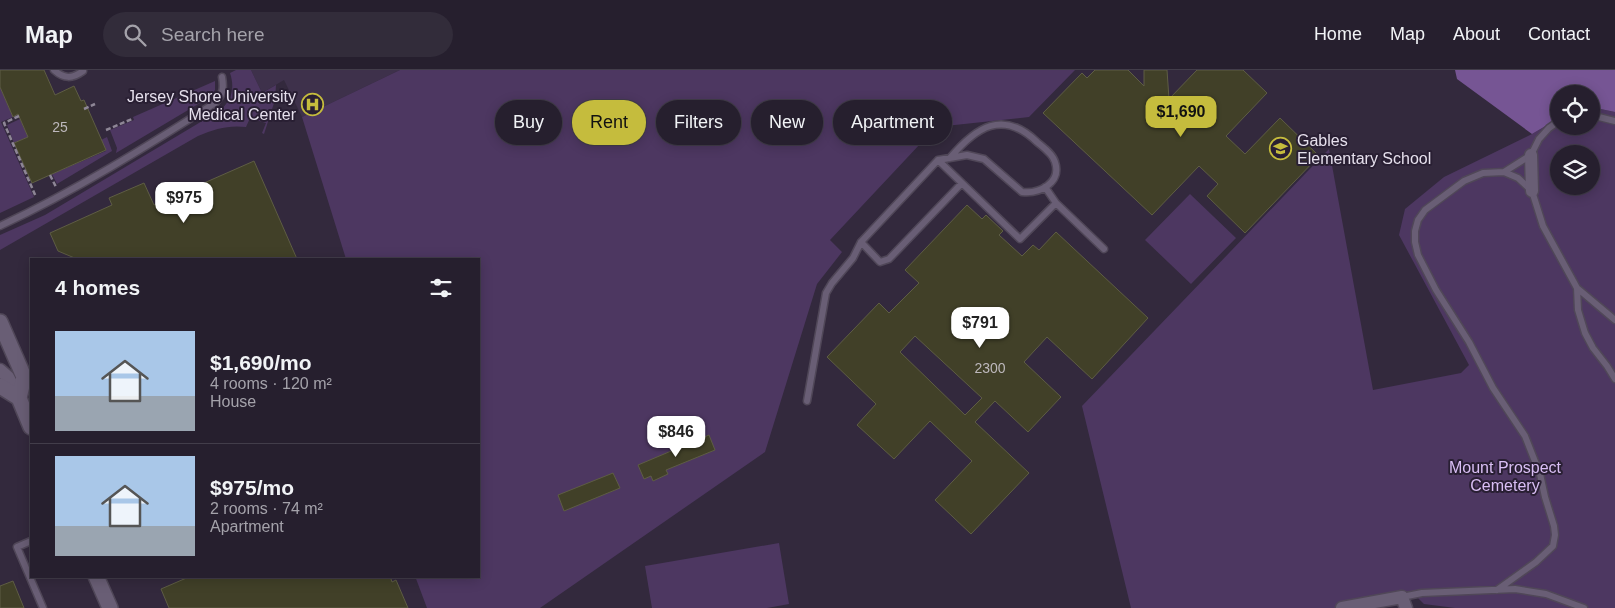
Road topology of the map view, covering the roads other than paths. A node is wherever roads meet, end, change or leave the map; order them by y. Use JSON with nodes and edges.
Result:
{"nodes":[{"id":1,"x":54,"y":70,"type":"edge"},
{"id":2,"x":83,"y":71,"type":"edge"},
{"id":3,"x":222,"y":78,"type":"dead end"},
{"id":4,"x":1600,"y":117,"type":"edge"},
{"id":5,"x":1615,"y":121,"type":"edge"},
{"id":6,"x":1550,"y":127,"type":"edge"},
{"id":7,"x":1531,"y":155,"type":"junction"},
{"id":8,"x":950,"y":158,"type":"junction"},
{"id":9,"x":938,"y":160,"type":"junction"},
{"id":10,"x":1504,"y":172,"type":"junction"},
{"id":11,"x":962,"y":183,"type":"junction"},
{"id":12,"x":1045,"y":188,"type":"junction"},
{"id":13,"x":1532,"y":191,"type":"junction"},
{"id":14,"x":1056,"y":203,"type":"junction"},
{"id":15,"x":0,"y":226,"type":"edge"},
{"id":16,"x":860,"y":242,"type":"junction"},
{"id":17,"x":1104,"y":249,"type":"dead end"},
{"id":18,"x":1578,"y":288,"type":"junction"},
{"id":19,"x":1615,"y":320,"type":"edge"},
{"id":20,"x":0,"y":322,"type":"edge"},
{"id":21,"x":0,"y":370,"type":"edge"},
{"id":22,"x":1615,"y":379,"type":"edge"},
{"id":23,"x":0,"y":386,"type":"edge"},
{"id":24,"x":19,"y":398,"type":"junction"},
{"id":25,"x":807,"y":401,"type":"dead end"},
{"id":26,"x":30,"y":425,"type":"edge"},
{"id":27,"x":30,"y":541,"type":"edge"},
{"id":28,"x":97,"y":578,"type":"edge"},
{"id":29,"x":1497,"y":590,"type":"junction"},
{"id":30,"x":1404,"y":603,"type":"edge"},
{"id":31,"x":43,"y":608,"type":"edge"},
{"id":32,"x":110,"y":608,"type":"edge"},
{"id":33,"x":1342,"y":608,"type":"edge"},
{"id":34,"x":1584,"y":608,"type":"edge"}],
"edges":[{"from":1,"to":2,"type":"lane"},
{"from":3,"to":15,"type":"lane"},
{"from":4,"to":5,"type":"lane"},
{"from":6,"to":7,"type":"lane"},
{"from":7,"to":10,"type":"lane"},
{"from":7,"to":13,"type":"street"},
{"from":8,"to":9,"type":"lane"},
{"from":8,"to":12,"type":"lane"},
{"from":8,"to":12,"type":"lane"},
{"from":9,"to":11,"type":"lane"},
{"from":9,"to":16,"type":"lane"},
{"from":10,"to":13,"type":"lane"},
{"from":10,"to":29,"type":"lane"},
{"from":11,"to":14,"type":"lane"},
{"from":11,"to":16,"type":"lane"},
{"from":12,"to":14,"type":"lane"},
{"from":13,"to":18,"type":"lane"},
{"from":14,"to":17,"type":"lane"},
{"from":16,"to":25,"type":"lane"},
{"from":18,"to":19,"type":"lane"},
{"from":18,"to":22,"type":"lane"},
{"from":20,"to":24,"type":"street"},
{"from":21,"to":24,"type":"street"},
{"from":23,"to":24,"type":"street"},
{"from":24,"to":26,"type":"street"},
{"from":27,"to":31,"type":"lane"},
{"from":28,"to":32,"type":"street"},
{"from":29,"to":30,"type":"lane"},
{"from":29,"to":34,"type":"lane"},
{"from":30,"to":33,"type":"street"}]}
